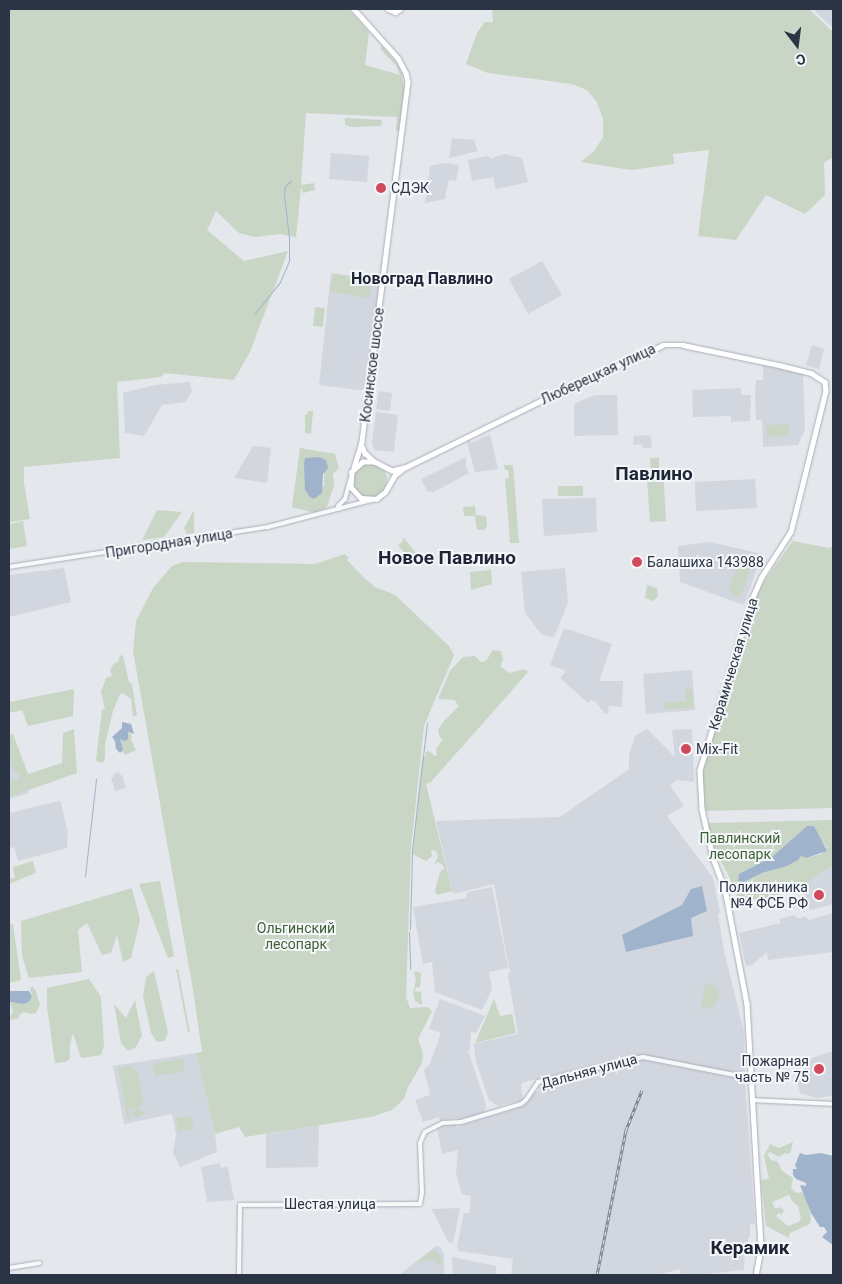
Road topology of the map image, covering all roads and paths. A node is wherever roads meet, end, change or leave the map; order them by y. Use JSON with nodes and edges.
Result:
{"nodes":[{"id":1,"x":354,"y":9,"type":"edge"},
{"id":2,"x":400,"y":9,"type":"edge"},
{"id":3,"x":389,"y":10,"type":"edge"},
{"id":4,"x":827,"y":389,"type":"joint"},
{"id":5,"x":362,"y":442,"type":"junction"},
{"id":6,"x":379,"y":464,"type":"junction"},
{"id":7,"x":404,"y":468,"type":"junction"},
{"id":8,"x":354,"y":469,"type":"junction"},
{"id":9,"x":350,"y":480,"type":"junction"},
{"id":10,"x":388,"y":486,"type":"junction"},
{"id":11,"x":372,"y":500,"type":"junction"},
{"id":12,"x":328,"y":511,"type":"junction"},
{"id":13,"x":9,"y":567,"type":"edge"},
{"id":14,"x":750,"y":1078,"type":"junction"},
{"id":15,"x":752,"y":1100,"type":"junction"},
{"id":16,"x":833,"y":1104,"type":"edge"},
{"id":17,"x":420,"y":1204,"type":"joint"},
{"id":18,"x":40,"y":1263,"type":"dead end"},
{"id":19,"x":9,"y":1268,"type":"edge"},
{"id":20,"x":239,"y":1275,"type":"edge"},
{"id":21,"x":756,"y":1275,"type":"edge"}],
"edges":[{"from":1,"to":5,"type":"main road","name":"Косинское шоссе"},
{"from":2,"to":3,"type":"main road"},
{"from":4,"to":7,"type":"main road","name":"Люберецкая улица"},
{"from":4,"to":14,"type":"main road","name":"Керамическая улица"},
{"from":5,"to":6,"type":"main road","name":"Косинское шоссе"},
{"from":5,"to":8,"type":"main road","name":"Косинское шоссе"},
{"from":6,"to":7,"type":"main road"},
{"from":6,"to":8,"type":"main road"},
{"from":6,"to":10,"type":"main road"},
{"from":7,"to":10,"type":"main road"},
{"from":8,"to":9,"type":"main road"},
{"from":9,"to":11,"type":"main road"},
{"from":9,"to":12,"type":"street"},
{"from":10,"to":11,"type":"main road"},
{"from":11,"to":12,"type":"street","name":"Пригородная улица"},
{"from":12,"to":13,"type":"street","name":"Пригородная улица"},
{"from":14,"to":15,"type":"main road","name":"Керамическая улица"},
{"from":14,"to":17,"type":"street","name":"Дальняя улица"},
{"from":15,"to":16,"type":"street"},
{"from":15,"to":21,"type":"main road","name":"Керамическая улица"},
{"from":17,"to":20,"type":"street","name":"Шестая улица"},
{"from":18,"to":19,"type":"street"}]}
